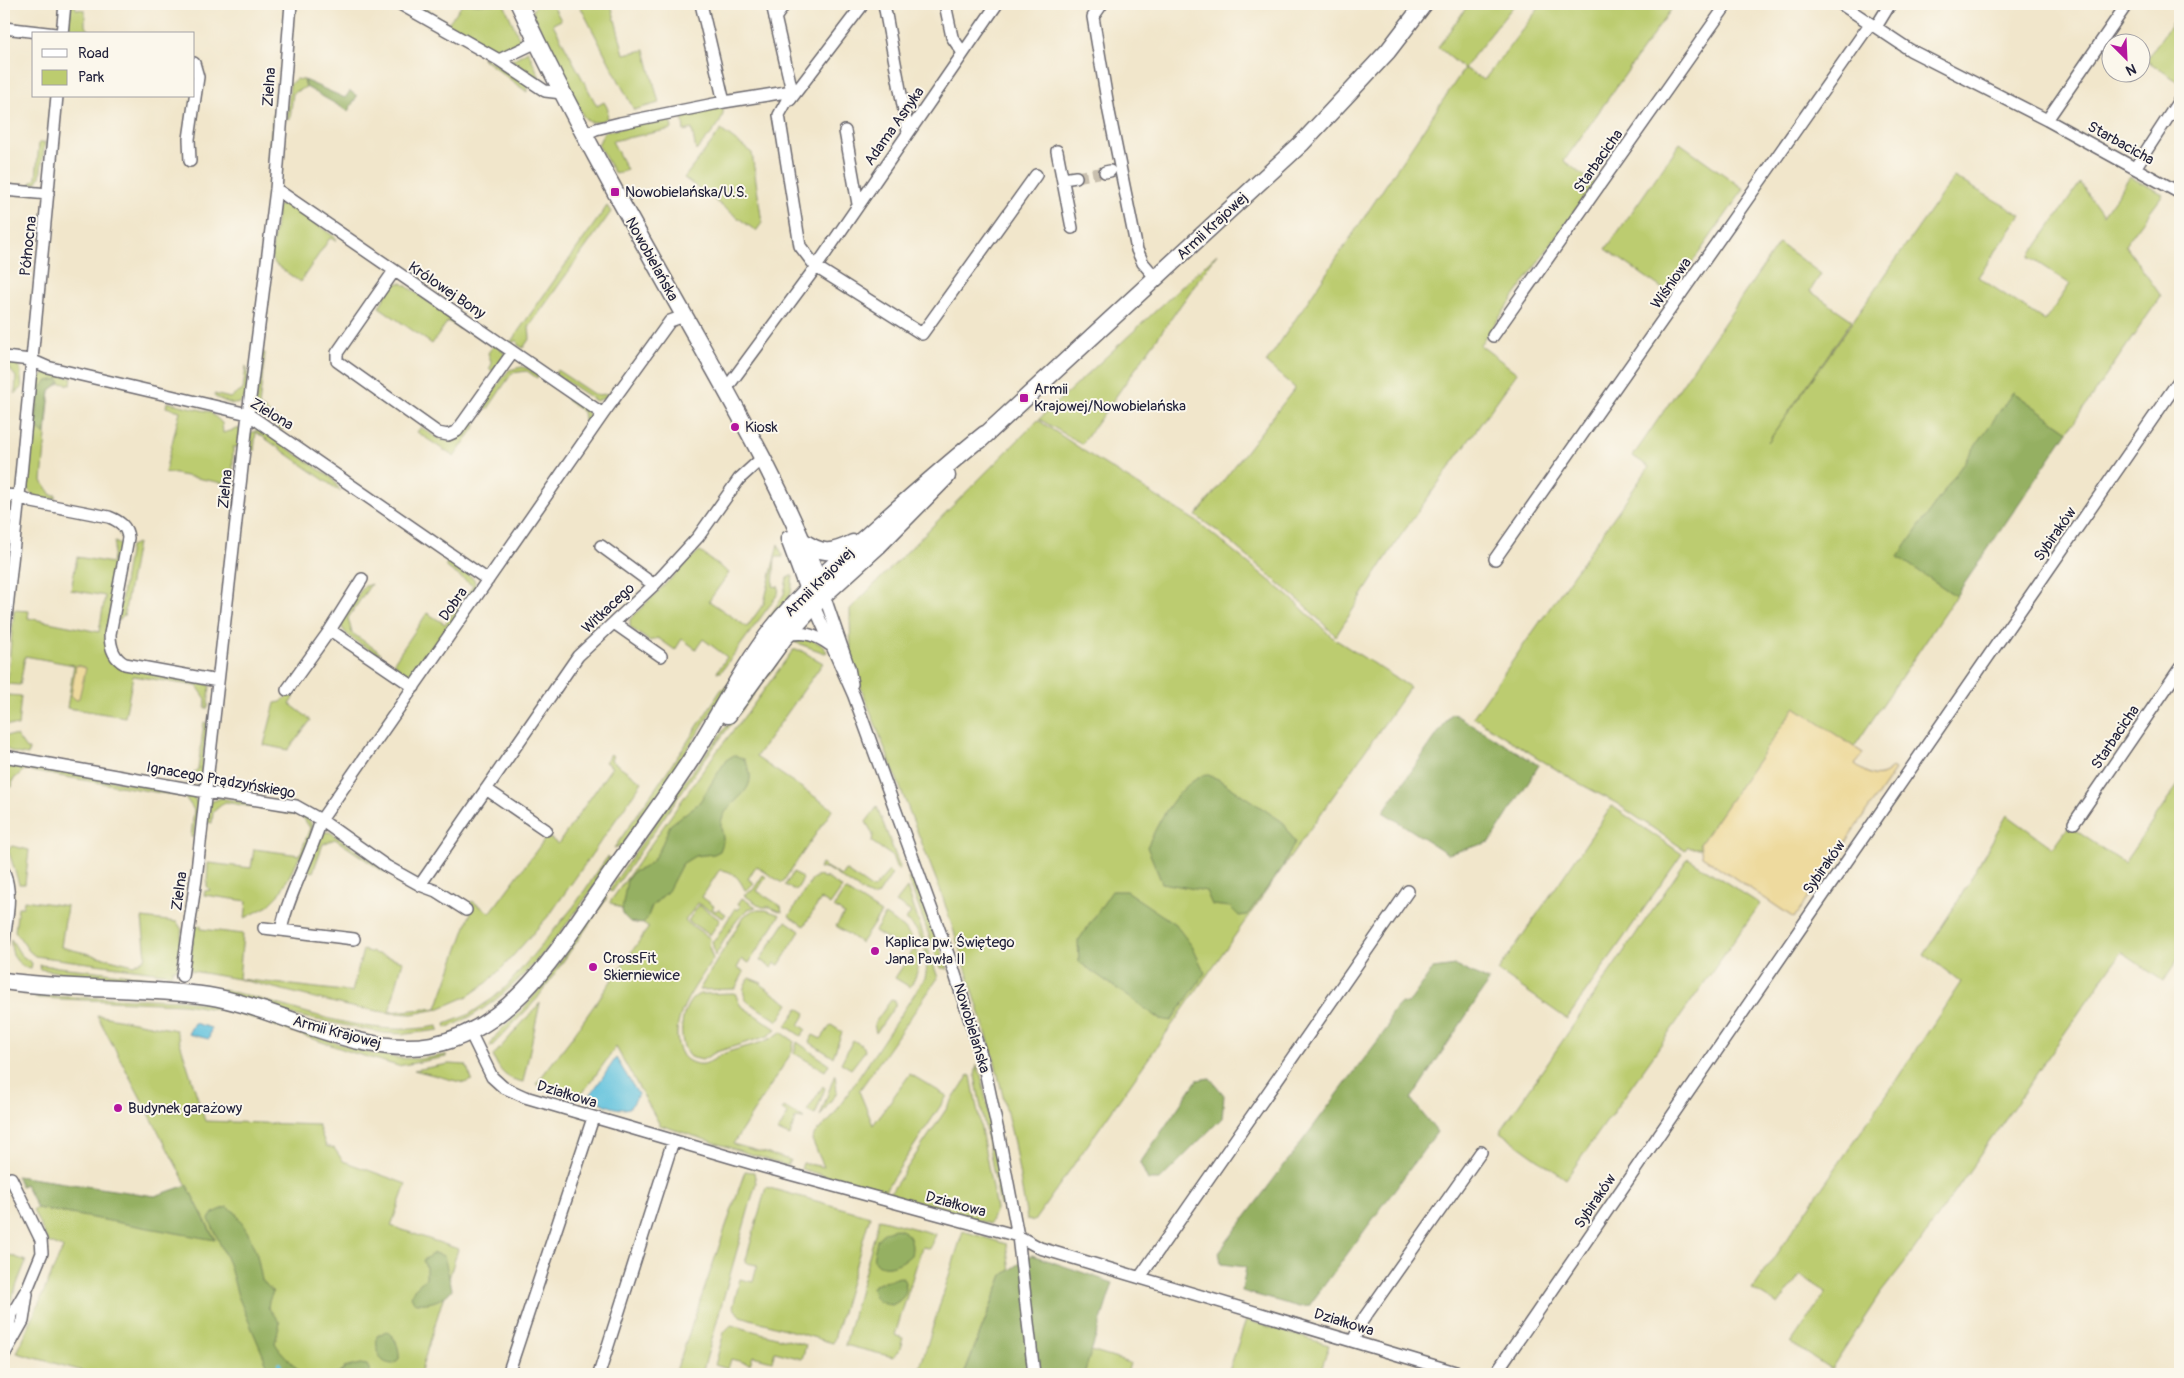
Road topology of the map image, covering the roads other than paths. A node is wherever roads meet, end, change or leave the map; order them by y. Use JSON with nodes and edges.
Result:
{"nodes":[{"id":1,"x":66,"y":4,"type":"edge"},
{"id":2,"x":291,"y":4,"type":"edge"},
{"id":3,"x":400,"y":4,"type":"edge"},
{"id":4,"x":520,"y":4,"type":"edge"},
{"id":5,"x":701,"y":4,"type":"edge"},
{"id":6,"x":772,"y":4,"type":"edge"},
{"id":7,"x":785,"y":4,"type":"edge"},
{"id":8,"x":884,"y":4,"type":"edge"},
{"id":9,"x":945,"y":4,"type":"edge"},
{"id":10,"x":997,"y":4,"type":"edge"},
{"id":11,"x":1102,"y":4,"type":"edge"},
{"id":12,"x":1424,"y":4,"type":"edge"},
{"id":13,"x":1727,"y":4,"type":"edge"},
{"id":14,"x":1842,"y":4,"type":"edge"},
{"id":15,"x":1890,"y":4,"type":"edge"},
{"id":16,"x":2127,"y":4,"type":"edge"},
{"id":17,"x":861,"y":8,"type":"dead end"},
{"id":18,"x":775,"y":18,"type":"junction"},
{"id":19,"x":1872,"y":25,"type":"junction"},
{"id":20,"x":4,"y":28,"type":"edge"},
{"id":21,"x":39,"y":32,"type":"edge"},
{"id":22,"x":62,"y":32,"type":"edge"},
{"id":23,"x":537,"y":42,"type":"junction"},
{"id":24,"x":963,"y":53,"type":"junction"},
{"id":25,"x":499,"y":60,"type":"junction"},
{"id":26,"x":195,"y":66,"type":"edge"},
{"id":27,"x":792,"y":91,"type":"junction"},
{"id":28,"x":562,"y":93,"type":"junction"},
{"id":29,"x":57,"y":98,"type":"edge"},
{"id":30,"x":2180,"y":99,"type":"edge"},
{"id":31,"x":724,"y":102,"type":"junction"},
{"id":32,"x":779,"y":115,"type":"junction"},
{"id":33,"x":2047,"y":120,"type":"junction"},
{"id":34,"x":845,"y":131,"type":"dead end"},
{"id":35,"x":908,"y":132,"type":"junction"},
{"id":36,"x":583,"y":135,"type":"junction"},
{"id":37,"x":1057,"y":151,"type":"dead end"},
{"id":38,"x":190,"y":161,"type":"dead end"},
{"id":39,"x":2135,"y":168,"type":"junction"},
{"id":40,"x":1036,"y":175,"type":"dead end"},
{"id":41,"x":1076,"y":177,"type":"tunnel mouth"},
{"id":42,"x":1062,"y":179,"type":"junction"},
{"id":43,"x":276,"y":189,"type":"junction"},
{"id":44,"x":4,"y":190,"type":"edge"},
{"id":45,"x":2180,"y":193,"type":"edge"},
{"id":46,"x":48,"y":194,"type":"junction"},
{"id":47,"x":858,"y":204,"type":"junction"},
{"id":48,"x":1072,"y":228,"type":"dead end"},
{"id":49,"x":816,"y":267,"type":"junction"},
{"id":50,"x":394,"y":271,"type":"junction"},
{"id":51,"x":1155,"y":277,"type":"junction"},
{"id":52,"x":684,"y":316,"type":"junction"},
{"id":53,"x":1493,"y":336,"type":"dead end"},
{"id":54,"x":513,"y":352,"type":"junction"},
{"id":55,"x":4,"y":357,"type":"edge"},
{"id":56,"x":31,"y":360,"type":"junction"},
{"id":57,"x":2180,"y":379,"type":"edge"},
{"id":58,"x":726,"y":389,"type":"junction"},
{"id":59,"x":248,"y":414,"type":"junction"},
{"id":60,"x":603,"y":414,"type":"junction"},
{"id":61,"x":985,"y":434,"type":"junction"},
{"id":62,"x":761,"y":459,"type":"junction"},
{"id":63,"x":4,"y":495,"type":"edge"},
{"id":64,"x":19,"y":496,"type":"junction"},
{"id":65,"x":868,"y":535,"type":"junction"},
{"id":66,"x":801,"y":540,"type":"junction"},
{"id":67,"x":601,"y":546,"type":"dead end"},
{"id":68,"x":1495,"y":559,"type":"dead end"},
{"id":69,"x":362,"y":580,"type":"dead end"},
{"id":70,"x":488,"y":580,"type":"junction"},
{"id":71,"x":654,"y":585,"type":"junction"},
{"id":72,"x":816,"y":593,"type":"junction"},
{"id":73,"x":614,"y":623,"type":"junction"},
{"id":74,"x":330,"y":630,"type":"junction"},
{"id":75,"x":787,"y":635,"type":"junction"},
{"id":76,"x":4,"y":637,"type":"edge"},
{"id":77,"x":830,"y":645,"type":"junction"},
{"id":78,"x":661,"y":656,"type":"dead end"},
{"id":79,"x":2180,"y":668,"type":"edge"},
{"id":80,"x":218,"y":681,"type":"junction"},
{"id":81,"x":414,"y":687,"type":"junction"},
{"id":82,"x":286,"y":690,"type":"dead end"},
{"id":83,"x":854,"y":696,"type":"junction"},
{"id":84,"x":4,"y":756,"type":"edge"},
{"id":85,"x":690,"y":761,"type":"junction"},
{"id":86,"x":486,"y":789,"type":"junction"},
{"id":87,"x":206,"y":792,"type":"junction"},
{"id":88,"x":321,"y":820,"type":"junction"},
{"id":89,"x":2074,"y":823,"type":"dead end"},
{"id":90,"x":546,"y":830,"type":"dead end"},
{"id":91,"x":4,"y":872,"type":"edge"},
{"id":92,"x":420,"y":886,"type":"junction"},
{"id":93,"x":1408,"y":891,"type":"dead end"},
{"id":94,"x":466,"y":910,"type":"dead end"},
{"id":95,"x":264,"y":928,"type":"dead end"},
{"id":96,"x":281,"y":930,"type":"junction"},
{"id":97,"x":354,"y":939,"type":"dead end"},
{"id":98,"x":4,"y":943,"type":"edge"},
{"id":99,"x":182,"y":976,"type":"dead end"},
{"id":100,"x":4,"y":981,"type":"edge"},
{"id":101,"x":470,"y":1032,"type":"junction"},
{"id":102,"x":593,"y":1118,"type":"junction"},
{"id":103,"x":673,"y":1141,"type":"junction"},
{"id":104,"x":1481,"y":1152,"type":"dead end"},
{"id":105,"x":11,"y":1178,"type":"dead end"},
{"id":106,"x":1018,"y":1236,"type":"junction"},
{"id":107,"x":1140,"y":1277,"type":"junction"},
{"id":108,"x":28,"y":1288,"type":"junction"},
{"id":109,"x":1354,"y":1341,"type":"junction"},
{"id":110,"x":4,"y":1347,"type":"edge"},
{"id":111,"x":4,"y":1355,"type":"edge"},
{"id":112,"x":508,"y":1374,"type":"edge"},
{"id":113,"x":599,"y":1374,"type":"edge"},
{"id":114,"x":1034,"y":1374,"type":"edge"},
{"id":115,"x":1462,"y":1374,"type":"edge"},
{"id":116,"x":1495,"y":1374,"type":"edge"}],
"edges":[{"from":1,"to":22,"type":"street"},
{"from":2,"to":43,"type":"street","name":"Zielna"},
{"from":3,"to":25,"type":"street"},
{"from":4,"to":23,"type":"street","name":"Nowobielańska"},
{"from":5,"to":31,"type":"street"},
{"from":6,"to":18,"type":"street"},
{"from":7,"to":18,"type":"street"},
{"from":8,"to":35,"type":"street"},
{"from":9,"to":24,"type":"street"},
{"from":10,"to":24,"type":"street","name":"Adama Asnyka"},
{"from":11,"to":51,"type":"street"},
{"from":12,"to":51,"type":"street","name":"Armii Krajowej"},
{"from":13,"to":53,"type":"street","name":"Starbacicha"},
{"from":14,"to":19,"type":"street","name":"Starbacicha"},
{"from":15,"to":19,"type":"street","name":"Wiśniowa"},
{"from":16,"to":33,"type":"street"},
{"from":17,"to":32,"type":"street"},
{"from":18,"to":27,"type":"street"},
{"from":19,"to":33,"type":"street","name":"Starbacicha"},
{"from":19,"to":68,"type":"street","name":"Wiśniowa"},
{"from":20,"to":21,"type":"street"},
{"from":23,"to":25,"type":"street"},
{"from":23,"to":28,"type":"street","name":"Nowobielańska"},
{"from":24,"to":35,"type":"street","name":"Adama Asnyka"},
{"from":25,"to":28,"type":"street"},
{"from":26,"to":38,"type":"street"},
{"from":27,"to":31,"type":"street"},
{"from":27,"to":32,"type":"street"},
{"from":28,"to":36,"type":"street","name":"Nowobielańska"},
{"from":29,"to":46,"type":"street","name":"Północna"},
{"from":30,"to":39,"type":"street"},
{"from":31,"to":36,"type":"street"},
{"from":32,"to":49,"type":"street"},
{"from":33,"to":39,"type":"street","name":"Starbacicha"},
{"from":34,"to":47,"type":"street"},
{"from":35,"to":47,"type":"street","name":"Adama Asnyka"},
{"from":36,"to":52,"type":"street","name":"Nowobielańska"},
{"from":37,"to":42,"type":"street"},
{"from":39,"to":45,"type":"street","name":"Starbacicha"},
{"from":40,"to":49,"type":"street"},
{"from":41,"to":42,"type":"street"},
{"from":42,"to":48,"type":"street"},
{"from":43,"to":50,"type":"street","name":"Królowej Bony"},
{"from":43,"to":59,"type":"street","name":"Zielna"},
{"from":44,"to":46,"type":"street"},
{"from":46,"to":56,"type":"street","name":"Północna"},
{"from":47,"to":49,"type":"street","name":"Adama Asnyka"},
{"from":49,"to":58,"type":"street","name":"Adama Asnyka"},
{"from":50,"to":54,"type":"street","name":"Królowej Bony"},
{"from":50,"to":54,"type":"street"},
{"from":51,"to":61,"type":"street","name":"Armii Krajowej"},
{"from":52,"to":58,"type":"street","name":"Nowobielańska"},
{"from":52,"to":60,"type":"street","name":"Dobra"},
{"from":54,"to":60,"type":"street","name":"Królowej Bony"},
{"from":55,"to":56,"type":"street","name":"Zielona"},
{"from":56,"to":59,"type":"street","name":"Zielona"},
{"from":56,"to":64,"type":"street","name":"Północna"},
{"from":57,"to":116,"type":"street","name":"Sybiraków"},
{"from":58,"to":62,"type":"street","name":"Nowobielańska"},
{"from":59,"to":70,"type":"street","name":"Zielona"},
{"from":59,"to":80,"type":"street","name":"Zielna"},
{"from":60,"to":70,"type":"street","name":"Dobra"},
{"from":61,"to":65,"type":"street","name":"Armii Krajowej"},
{"from":61,"to":72,"type":"street","name":"Armii Krajowej"},
{"from":62,"to":66,"type":"street","name":"Nowobielańska"},
{"from":62,"to":71,"type":"street","name":"Witkacego"},
{"from":62,"to":72,"type":"street","name":"Nowobielańska"},
{"from":63,"to":64,"type":"street"},
{"from":64,"to":76,"type":"street","name":"Północna"},
{"from":64,"to":80,"type":"street"},
{"from":65,"to":66,"type":"street"},
{"from":65,"to":72,"type":"street","name":"Armii Krajowej"},
{"from":66,"to":72,"type":"street","name":"Nowobielańska"},
{"from":67,"to":71,"type":"street"},
{"from":69,"to":74,"type":"street"},
{"from":70,"to":81,"type":"street","name":"Dobra"},
{"from":71,"to":73,"type":"street","name":"Witkacego"},
{"from":72,"to":75,"type":"street","name":"Armii Krajowej"},
{"from":72,"to":77,"type":"street","name":"Nowobielańska"},
{"from":72,"to":83,"type":"street","name":"Nowobielańska"},
{"from":72,"to":85,"type":"street","name":"Armii Krajowej"},
{"from":73,"to":78,"type":"street"},
{"from":73,"to":86,"type":"street","name":"Witkacego"},
{"from":74,"to":81,"type":"street"},
{"from":74,"to":82,"type":"street"},
{"from":75,"to":77,"type":"street"},
{"from":75,"to":85,"type":"street","name":"Armii Krajowej"},
{"from":77,"to":83,"type":"street","name":"Nowobielańska"},
{"from":79,"to":89,"type":"street","name":"Starbacicha"},
{"from":80,"to":87,"type":"street","name":"Zielna"},
{"from":81,"to":88,"type":"street","name":"Dobra"},
{"from":83,"to":106,"type":"street","name":"Nowobielańska"},
{"from":84,"to":87,"type":"street","name":"Ignacego Prądzyńskiego"},
{"from":85,"to":101,"type":"street","name":"Armii Krajowej"},
{"from":86,"to":90,"type":"street"},
{"from":86,"to":92,"type":"street","name":"Witkacego"},
{"from":87,"to":88,"type":"street","name":"Ignacego Prądzyńskiego"},
{"from":87,"to":99,"type":"street","name":"Zielna"},
{"from":88,"to":92,"type":"street","name":"Ignacego Prądzyńskiego"},
{"from":88,"to":96,"type":"street","name":"Dobra"},
{"from":91,"to":98,"type":"street"},
{"from":92,"to":94,"type":"street","name":"Ignacego Prądzyńskiego"},
{"from":93,"to":107,"type":"street"},
{"from":95,"to":96,"type":"street"},
{"from":96,"to":97,"type":"street"},
{"from":100,"to":101,"type":"street","name":"Armii Krajowej"},
{"from":101,"to":102,"type":"street","name":"Działkowa"},
{"from":102,"to":103,"type":"street","name":"Działkowa"},
{"from":102,"to":112,"type":"street"},
{"from":103,"to":106,"type":"street","name":"Działkowa"},
{"from":103,"to":113,"type":"street"},
{"from":104,"to":109,"type":"street"},
{"from":105,"to":108,"type":"street"},
{"from":106,"to":107,"type":"street","name":"Działkowa"},
{"from":106,"to":114,"type":"street","name":"Nowobielańska"},
{"from":107,"to":109,"type":"street","name":"Działkowa"},
{"from":108,"to":110,"type":"street"},
{"from":108,"to":111,"type":"street"},
{"from":109,"to":115,"type":"street","name":"Działkowa"}]}
